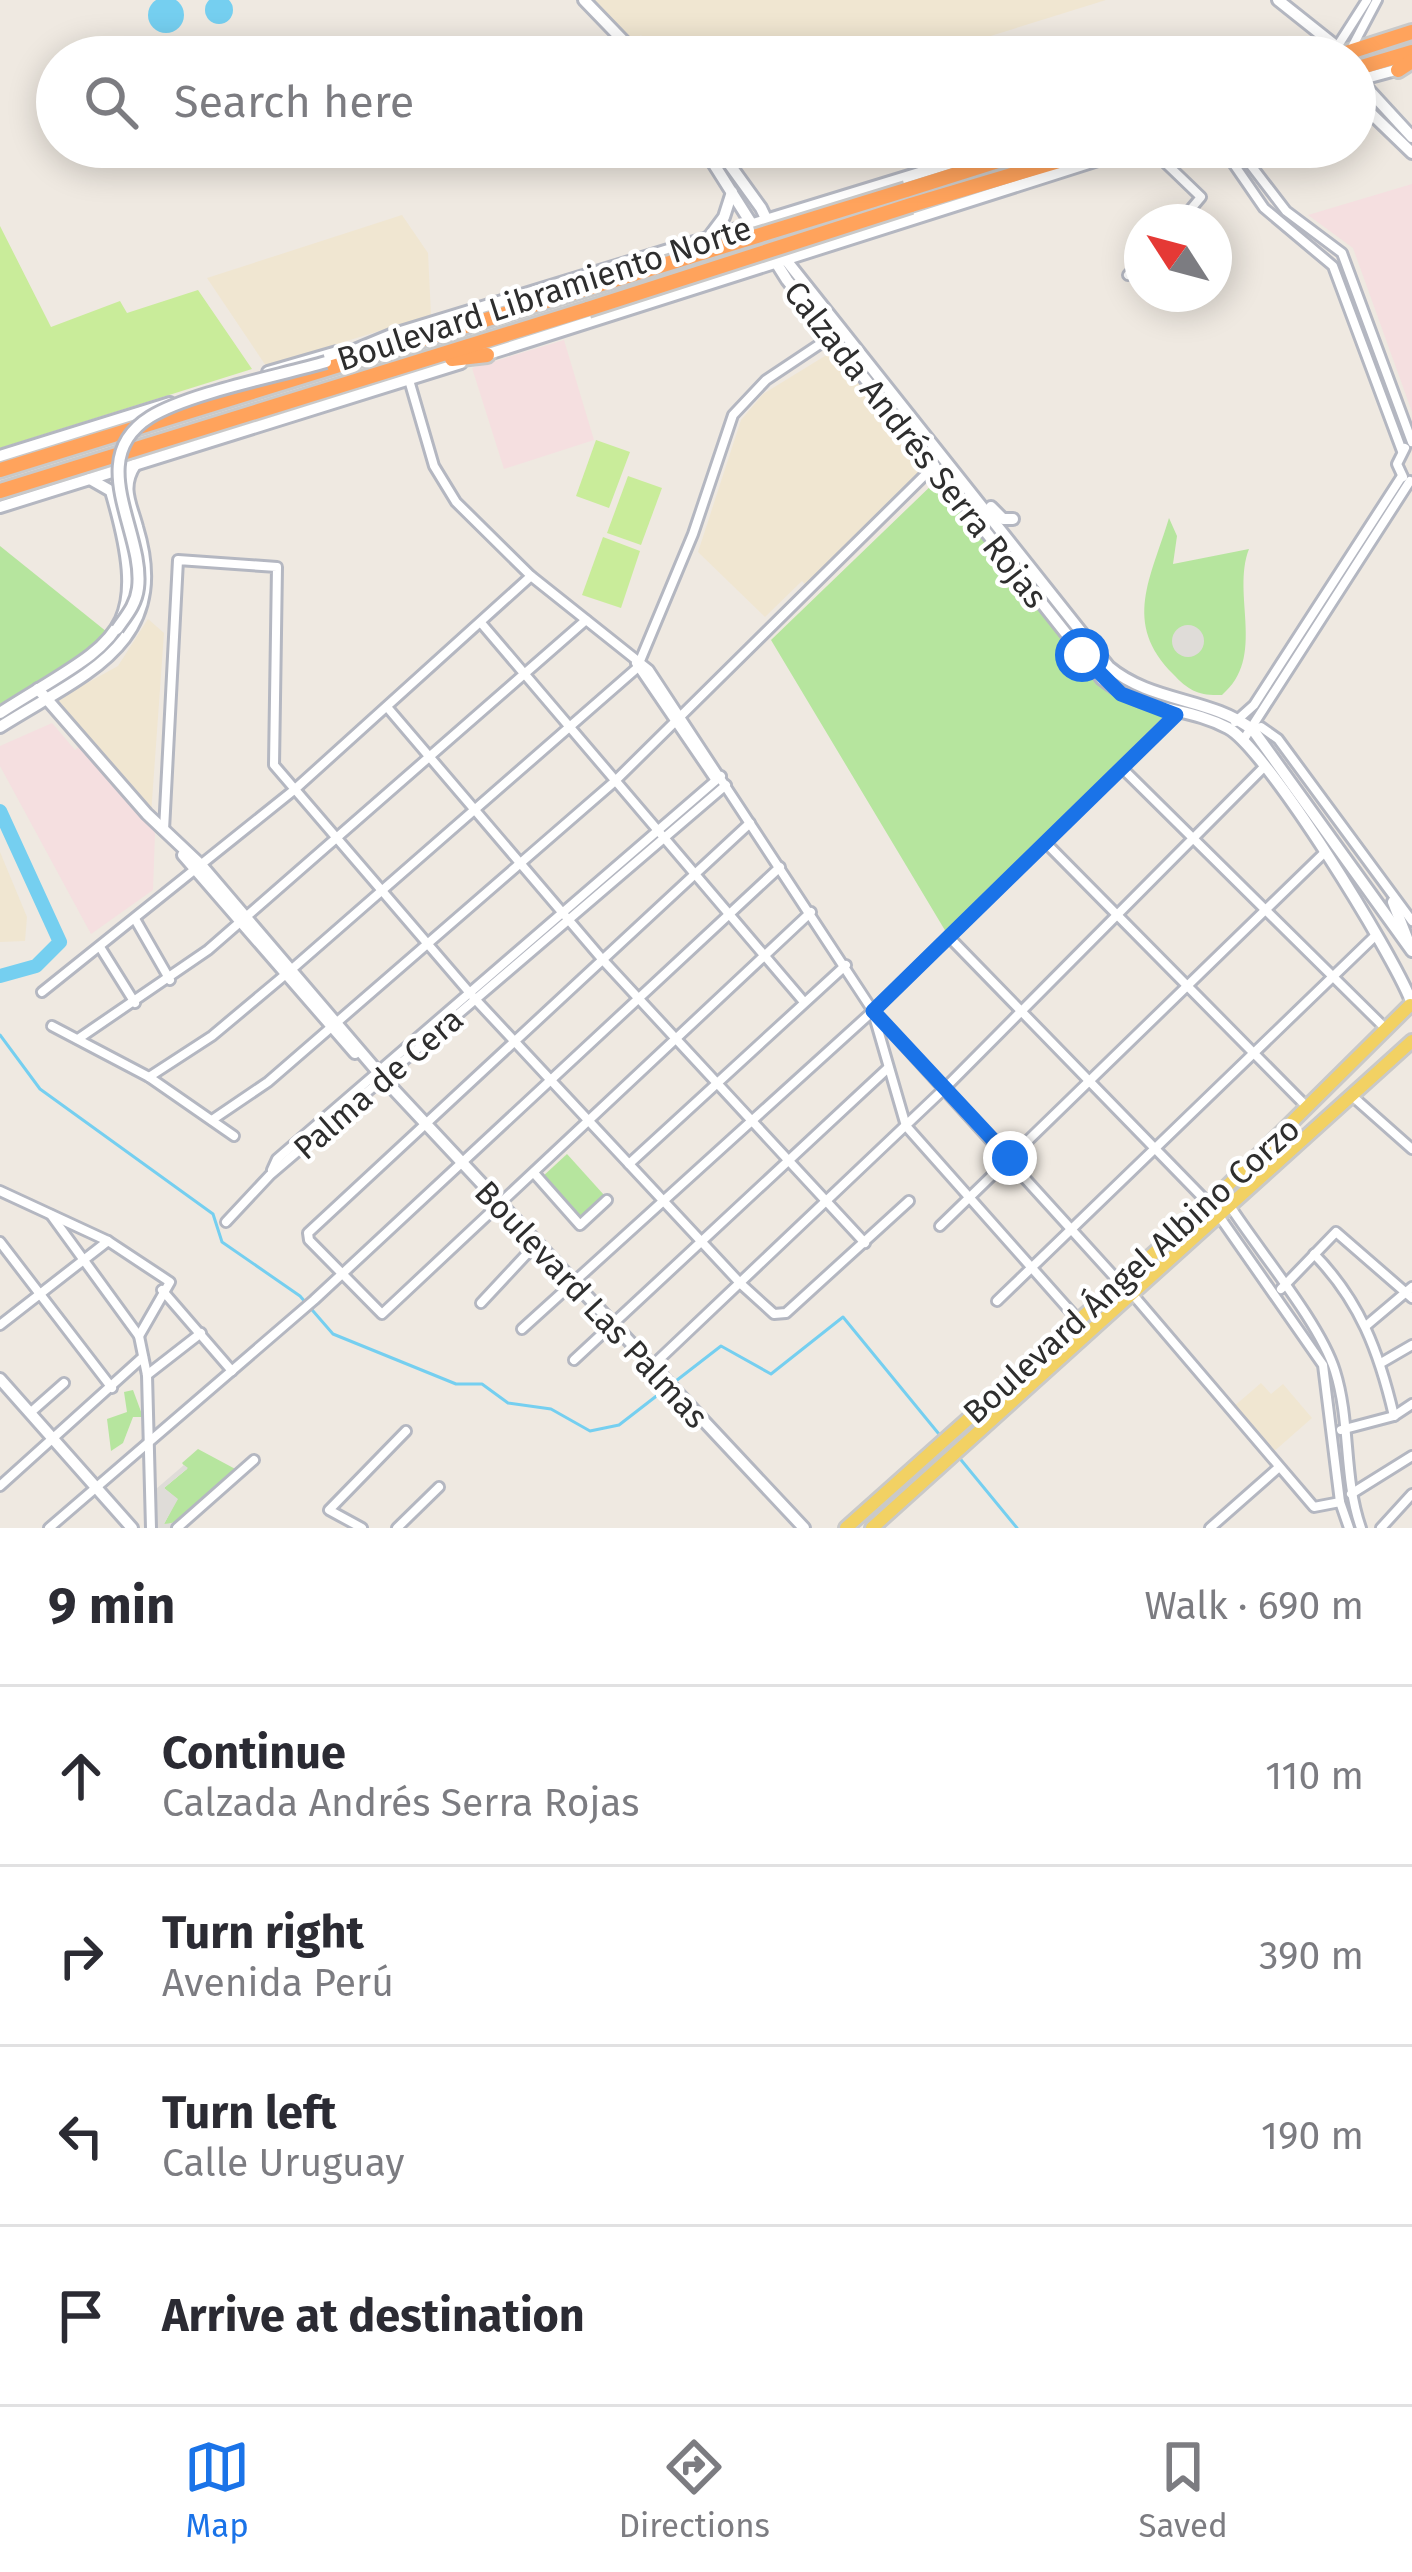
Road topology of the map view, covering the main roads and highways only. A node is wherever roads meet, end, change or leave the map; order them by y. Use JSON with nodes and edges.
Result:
{"nodes":[{"id":1,"x":584,"y":0,"type":"edge"},
{"id":2,"x":1277,"y":0,"type":"edge"},
{"id":3,"x":1412,"y":32,"type":"edge"},
{"id":4,"x":619,"y":36,"type":"edge"},
{"id":5,"x":1322,"y":36,"type":"edge"},
{"id":6,"x":1376,"y":42,"type":"edge"},
{"id":7,"x":1412,"y":52,"type":"edge"},
{"id":8,"x":1407,"y":66,"type":"edge"},
{"id":9,"x":1376,"y":68,"type":"edge"},
{"id":10,"x":1377,"y":75,"type":"edge"},
{"id":11,"x":1376,"y":102,"type":"edge"},
{"id":12,"x":1376,"y":119,"type":"edge"},
{"id":13,"x":1412,"y":137,"type":"edge"},
{"id":14,"x":1412,"y":153,"type":"edge"},
{"id":15,"x":717,"y":168,"type":"edge"},
{"id":16,"x":732,"y":168,"type":"edge"},
{"id":17,"x":938,"y":168,"type":"edge"},
{"id":18,"x":986,"y":168,"type":"edge"},
{"id":19,"x":1029,"y":168,"type":"edge"},
{"id":20,"x":1059,"y":168,"type":"edge"},
{"id":21,"x":733,"y":192,"type":"junction"},
{"id":22,"x":909,"y":197,"type":"junction"},
{"id":23,"x":761,"y":208,"type":"junction"},
{"id":24,"x":792,"y":214,"type":"junction"},
{"id":25,"x":761,"y":229,"type":"junction"},
{"id":26,"x":706,"y":242,"type":"junction"},
{"id":27,"x":806,"y":254,"type":"junction"},
{"id":28,"x":780,"y":262,"type":"junction"},
{"id":29,"x":745,"y":272,"type":"junction"},
{"id":30,"x":794,"y":280,"type":"junction"},
{"id":31,"x":392,"y":335,"type":"junction"},
{"id":32,"x":487,"y":355,"type":"junction"},
{"id":33,"x":417,"y":363,"type":"junction"},
{"id":34,"x":0,"y":456,"type":"edge"},
{"id":35,"x":940,"y":461,"type":"junction"},
{"id":36,"x":135,"y":466,"type":"junction"},
{"id":37,"x":0,"y":470,"type":"edge"},
{"id":38,"x":90,"y":479,"type":"junction"},
{"id":39,"x":0,"y":491,"type":"edge"},
{"id":40,"x":980,"y":502,"type":"junction"},
{"id":41,"x":0,"y":508,"type":"edge"},
{"id":42,"x":1012,"y":519,"type":"dead end"},
{"id":43,"x":117,"y":629,"type":"junction"},
{"id":44,"x":41,"y":694,"type":"junction"},
{"id":45,"x":0,"y":713,"type":"edge"},
{"id":46,"x":1234,"y":724,"type":"junction"},
{"id":47,"x":0,"y":727,"type":"edge"},
{"id":48,"x":1249,"y":735,"type":"junction"},
{"id":49,"x":1306,"y":814,"type":"junction"},
{"id":50,"x":1393,"y":902,"type":"road end"},
{"id":51,"x":1412,"y":950,"type":"edge"},
{"id":52,"x":1411,"y":1005,"type":"edge"},
{"id":53,"x":1412,"y":1041,"type":"edge"},
{"id":54,"x":1156,"y":1252,"type":"junction"},
{"id":55,"x":1173,"y":1259,"type":"junction"},
{"id":56,"x":1161,"y":1270,"type":"junction"},
{"id":57,"x":0,"y":1379,"type":"edge"},
{"id":58,"x":131,"y":1528,"type":"edge"},
{"id":59,"x":804,"y":1528,"type":"edge"},
{"id":60,"x":846,"y":1528,"type":"edge"},
{"id":61,"x":872,"y":1528,"type":"edge"}],
"edges":[{"from":1,"to":4,"type":"main road"},
{"from":2,"to":5,"type":"main road"},
{"from":3,"to":6,"type":"highway"},
{"from":7,"to":9,"type":"highway"},
{"from":8,"to":10,"type":"main road"},
{"from":11,"to":13,"type":"main road"},
{"from":12,"to":14,"type":"main road"},
{"from":15,"to":21,"type":"main road"},
{"from":16,"to":23,"type":"main road"},
{"from":17,"to":24,"type":"main road"},
{"from":18,"to":22,"type":"highway","name":"Boulevard Libramiento Norte"},
{"from":19,"to":22,"type":"highway","name":"Boulevard Libramiento Norte"},
{"from":20,"to":27,"type":"main road"},
{"from":21,"to":25,"type":"main road"},
{"from":21,"to":26,"type":"main road"},
{"from":22,"to":33,"type":"highway","name":"Boulevard Libramiento Norte","bridge":true},
{"from":22,"to":37,"type":"highway","name":"Boulevard Libramiento Norte","bridge":true},
{"from":23,"to":24,"type":"main road"},
{"from":23,"to":25,"type":"main road"},
{"from":24,"to":25,"type":"main road"},
{"from":25,"to":26,"type":"main road"},
{"from":25,"to":28,"type":"main road","name":"Calzada Andrés Serra Rojas"},
{"from":26,"to":31,"type":"main road"},
{"from":27,"to":28,"type":"main road"},
{"from":27,"to":30,"type":"main road"},
{"from":28,"to":29,"type":"main road"},
{"from":28,"to":30,"type":"main road","name":"Calzada Andrés Serra Rojas"},
{"from":29,"to":30,"type":"main road"},
{"from":29,"to":32,"type":"main road"},
{"from":30,"to":35,"type":"main road","name":"Calzada Andrés Serra Rojas"},
{"from":31,"to":34,"type":"main road"},
{"from":31,"to":43,"type":"main road","bridge":true},
{"from":32,"to":33,"type":"highway"},
{"from":32,"to":36,"type":"main road"},
{"from":33,"to":39,"type":"highway","name":"Boulevard Libramiento Norte"},
{"from":35,"to":40,"type":"main road","name":"Calzada Andrés Serra Rojas"},
{"from":35,"to":46,"type":"main road","name":"Calzada Andrés Serra Rojas"},
{"from":36,"to":38,"type":"main road"},
{"from":36,"to":44,"type":"main road"},
{"from":38,"to":41,"type":"main road"},
{"from":38,"to":43,"type":"main road"},
{"from":40,"to":42,"type":"main road"},
{"from":40,"to":46,"type":"main road","name":"Calzada Andrés Serra Rojas"},
{"from":43,"to":44,"type":"main road"},
{"from":44,"to":45,"type":"main road"},
{"from":44,"to":47,"type":"main road"},
{"from":44,"to":59,"type":"main road","name":"Boulevard Las Palmas"},
{"from":46,"to":48,"type":"main road","name":"Calzada Andrés Serra Rojas"},
{"from":48,"to":49,"type":"main road","name":"Calzada Andrés Serra Rojas"},
{"from":48,"to":49,"type":"main road","name":"Calzada Andrés Serra Rojas"},
{"from":49,"to":51,"type":"main road","name":"Calzada Andrés Serra Rojas"},
{"from":49,"to":52,"type":"main road","name":"Calzada Andrés Serra Rojas"},
{"from":50,"to":51,"type":"main road"},
{"from":52,"to":54,"type":"main road","name":"Boulevard Ángel Albino Corzo"},
{"from":53,"to":55,"type":"main road","name":"Boulevard Ángel Albino Corzo"},
{"from":54,"to":55,"type":"main road"},
{"from":54,"to":56,"type":"main road"},
{"from":54,"to":60,"type":"main road","name":"Boulevard Ángel Albino Corzo"},
{"from":55,"to":56,"type":"main road","name":"Boulevard Ángel Albino Corzo"},
{"from":56,"to":61,"type":"main road","name":"Boulevard Ángel Albino Corzo"},
{"from":57,"to":58,"type":"main road"}]}
